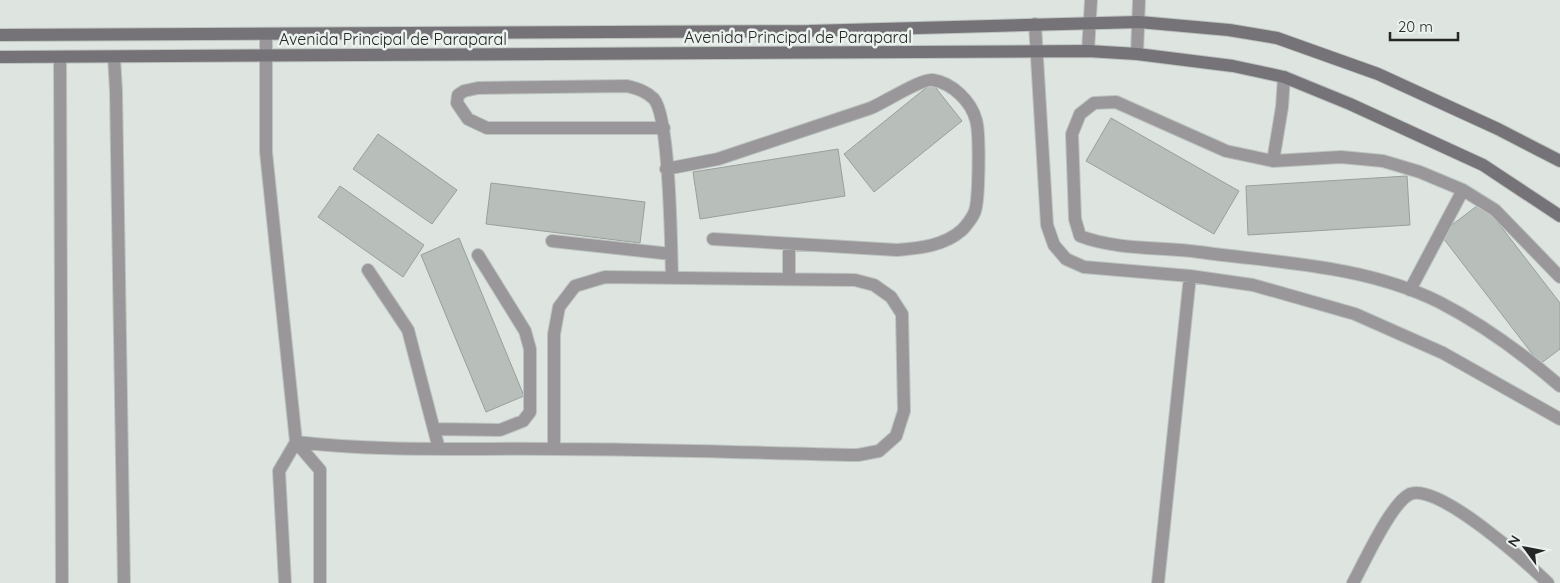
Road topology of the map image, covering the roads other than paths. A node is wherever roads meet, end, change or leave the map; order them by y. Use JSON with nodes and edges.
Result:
{"nodes":[{"id":1,"x":1091,"y":0,"type":"edge"},
{"id":2,"x":1139,"y":0,"type":"edge"},
{"id":3,"x":1139,"y":22,"type":"junction"},
{"id":4,"x":1035,"y":24,"type":"junction"},
{"id":5,"x":1090,"y":24,"type":"junction"},
{"id":6,"x":266,"y":34,"type":"junction"},
{"id":7,"x":0,"y":35,"type":"edge"},
{"id":8,"x":1088,"y":51,"type":"junction"},
{"id":9,"x":1037,"y":52,"type":"junction"},
{"id":10,"x":1138,"y":54,"type":"junction"},
{"id":11,"x":0,"y":57,"type":"edge"},
{"id":12,"x":20,"y":57,"type":"junction"},
{"id":13,"x":60,"y":57,"type":"junction"},
{"id":14,"x":114,"y":57,"type":"junction"},
{"id":15,"x":266,"y":57,"type":"junction"},
{"id":16,"x":0,"y":64,"type":"edge"},
{"id":17,"x":1284,"y":77,"type":"junction"},
{"id":18,"x":664,"y":128,"type":"junction"},
{"id":19,"x":1273,"y":161,"type":"junction"},
{"id":20,"x":1560,"y":161,"type":"edge"},
{"id":21,"x":666,"y":169,"type":"junction"},
{"id":22,"x":1463,"y":190,"type":"junction"},
{"id":23,"x":1560,"y":216,"type":"edge"},
{"id":24,"x":713,"y":239,"type":"dead end"},
{"id":25,"x":552,"y":241,"type":"dead end"},
{"id":26,"x":789,"y":245,"type":"junction"},
{"id":27,"x":671,"y":254,"type":"junction"},
{"id":28,"x":478,"y":255,"type":"dead end"},
{"id":29,"x":368,"y":270,"type":"dead end"},
{"id":30,"x":1190,"y":276,"type":"junction"},
{"id":31,"x":1560,"y":277,"type":"edge"},
{"id":32,"x":672,"y":278,"type":"junction"},
{"id":33,"x":789,"y":280,"type":"junction"},
{"id":34,"x":1410,"y":290,"type":"junction"},
{"id":35,"x":1560,"y":386,"type":"edge"},
{"id":36,"x":1560,"y":419,"type":"edge"},
{"id":37,"x":434,"y":429,"type":"junction"},
{"id":38,"x":296,"y":442,"type":"junction"},
{"id":39,"x":439,"y":449,"type":"junction"},
{"id":40,"x":554,"y":449,"type":"junction"},
{"id":41,"x":62,"y":583,"type":"edge"},
{"id":42,"x":124,"y":583,"type":"edge"},
{"id":43,"x":285,"y":583,"type":"edge"},
{"id":44,"x":320,"y":583,"type":"edge"},
{"id":45,"x":1158,"y":583,"type":"edge"},
{"id":46,"x":1353,"y":583,"type":"edge"},
{"id":47,"x":1548,"y":583,"type":"edge"}],
"edges":[{"from":1,"to":5,"type":"street"},
{"from":2,"to":3,"type":"street"},
{"from":3,"to":5,"type":"street","name":"Avenida Principal de Paraparal"},
{"from":3,"to":10,"type":"street"},
{"from":3,"to":20,"type":"street","name":"Avenida Principal de Paraparal"},
{"from":4,"to":5,"type":"street","name":"Avenida Principal de Paraparal"},
{"from":4,"to":6,"type":"street","name":"Avenida Principal de Paraparal"},
{"from":4,"to":9,"type":"street"},
{"from":5,"to":8,"type":"street"},
{"from":6,"to":7,"type":"street","name":"Avenida Principal de Paraparal"},
{"from":6,"to":15,"type":"street"},
{"from":8,"to":9,"type":"street","name":"Avenida Principal de Paraparal"},
{"from":8,"to":10,"type":"street","name":"Avenida Principal de Paraparal"},
{"from":9,"to":15,"type":"street","name":"Avenida Principal de Paraparal"},
{"from":9,"to":30,"type":"street"},
{"from":10,"to":17,"type":"street","name":"Avenida Principal de Paraparal"},
{"from":11,"to":12,"type":"street","name":"Avenida Principal de Paraparal"},
{"from":12,"to":13,"type":"street","name":"Avenida Principal de Paraparal"},
{"from":12,"to":16,"type":"street"},
{"from":13,"to":14,"type":"street","name":"Avenida Principal de Paraparal"},
{"from":13,"to":41,"type":"street"},
{"from":14,"to":15,"type":"street","name":"Avenida Principal de Paraparal"},
{"from":14,"to":42,"type":"street"},
{"from":15,"to":38,"type":"street"},
{"from":17,"to":19,"type":"street"},
{"from":17,"to":23,"type":"street","name":"Avenida Principal de Paraparal"},
{"from":18,"to":18,"type":"street"},
{"from":18,"to":21,"type":"street"},
{"from":19,"to":22,"type":"street"},
{"from":19,"to":34,"type":"street"},
{"from":21,"to":26,"type":"street"},
{"from":21,"to":27,"type":"street"},
{"from":22,"to":31,"type":"street"},
{"from":22,"to":34,"type":"street"},
{"from":24,"to":26,"type":"street"},
{"from":25,"to":27,"type":"street"},
{"from":26,"to":33,"type":"street"},
{"from":27,"to":32,"type":"street"},
{"from":28,"to":37,"type":"street"},
{"from":29,"to":37,"type":"street"},
{"from":30,"to":36,"type":"street"},
{"from":30,"to":45,"type":"street"},
{"from":32,"to":33,"type":"street"},
{"from":32,"to":40,"type":"street"},
{"from":33,"to":40,"type":"street"},
{"from":34,"to":35,"type":"street"},
{"from":37,"to":39,"type":"street"},
{"from":38,"to":39,"type":"street"},
{"from":38,"to":43,"type":"street"},
{"from":38,"to":44,"type":"street"},
{"from":39,"to":40,"type":"street"},
{"from":46,"to":47,"type":"street"}]}
